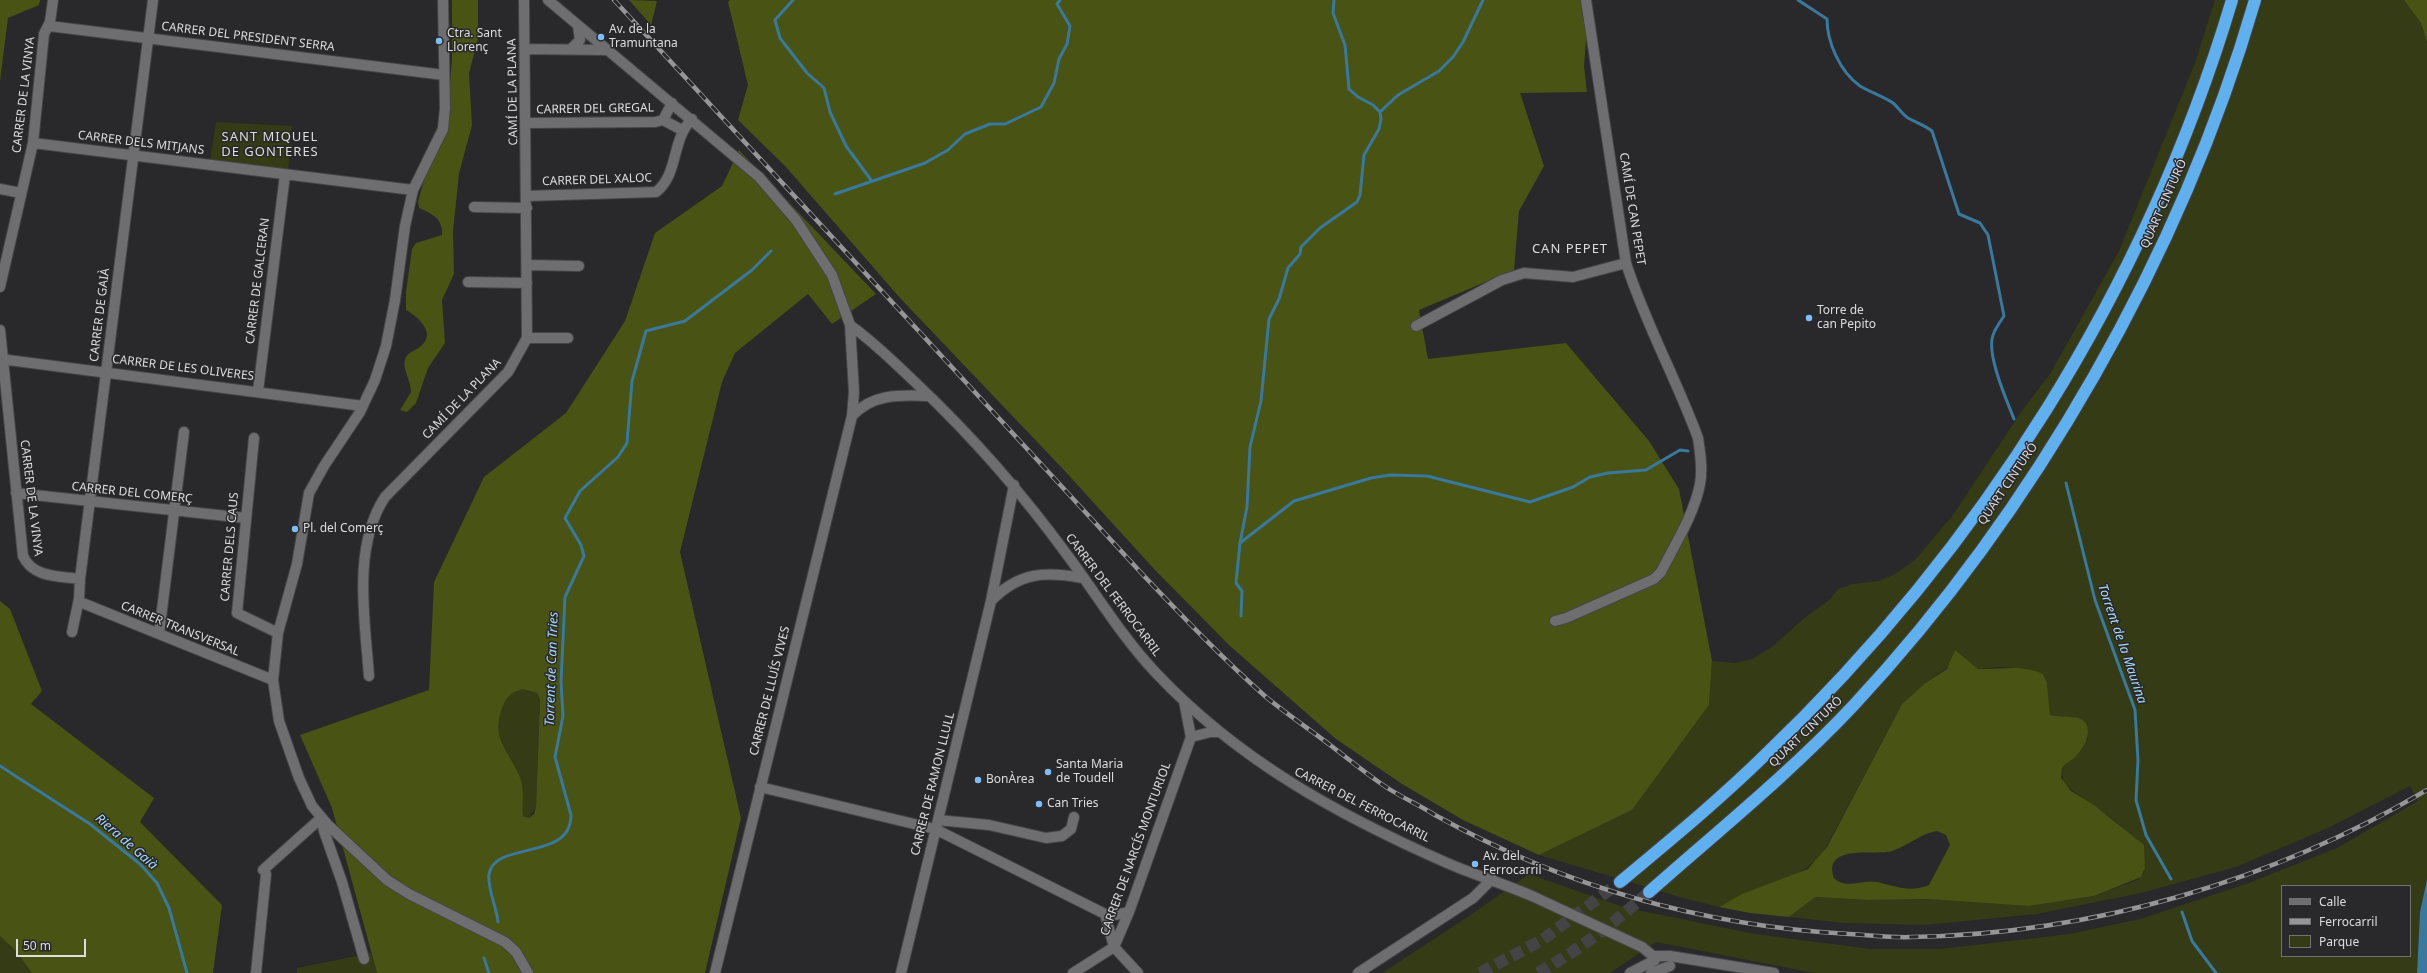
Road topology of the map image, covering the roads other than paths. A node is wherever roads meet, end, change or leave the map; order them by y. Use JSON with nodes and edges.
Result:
{"nodes":[{"id":1,"x":53,"y":0,"type":"edge"},
{"id":2,"x":153,"y":0,"type":"edge"},
{"id":3,"x":443,"y":0,"type":"edge"},
{"id":4,"x":524,"y":0,"type":"edge"},
{"id":5,"x":548,"y":0,"type":"edge"},
{"id":6,"x":1586,"y":0,"type":"edge"},
{"id":7,"x":2232,"y":0,"type":"edge"},
{"id":8,"x":2255,"y":0,"type":"edge"},
{"id":9,"x":48,"y":26,"type":"junction"},
{"id":10,"x":578,"y":26,"type":"junction"},
{"id":11,"x":149,"y":37,"type":"junction"},
{"id":12,"x":525,"y":49,"type":"junction"},
{"id":13,"x":571,"y":49,"type":"junction"},
{"id":14,"x":606,"y":50,"type":"junction"},
{"id":15,"x":444,"y":75,"type":"junction"},
{"id":16,"x":672,"y":103,"type":"junction"},
{"id":17,"x":692,"y":119,"type":"junction"},
{"id":18,"x":663,"y":120,"type":"junction"},
{"id":19,"x":526,"y":123,"type":"junction"},
{"id":20,"x":682,"y":130,"type":"junction"},
{"id":21,"x":33,"y":143,"type":"junction"},
{"id":22,"x":133,"y":154,"type":"junction"},
{"id":23,"x":285,"y":175,"type":"junction"},
{"id":24,"x":0,"y":189,"type":"edge"},
{"id":25,"x":413,"y":190,"type":"junction"},
{"id":26,"x":21,"y":193,"type":"junction"},
{"id":27,"x":527,"y":196,"type":"junction"},
{"id":28,"x":474,"y":207,"type":"dead end"},
{"id":29,"x":527,"y":208,"type":"junction"},
{"id":30,"x":1626,"y":263,"type":"junction"},
{"id":31,"x":527,"y":265,"type":"junction"},
{"id":32,"x":580,"y":266,"type":"dead end"},
{"id":33,"x":468,"y":282,"type":"dead end"},
{"id":34,"x":527,"y":283,"type":"junction"},
{"id":35,"x":0,"y":287,"type":"edge"},
{"id":36,"x":850,"y":325,"type":"junction"},
{"id":37,"x":1416,"y":326,"type":"dead end"},
{"id":38,"x":0,"y":330,"type":"edge"},
{"id":39,"x":526,"y":338,"type":"junction"},
{"id":40,"x":568,"y":338,"type":"dead end"},
{"id":41,"x":1,"y":359,"type":"edge"},
{"id":42,"x":106,"y":371,"type":"junction"},
{"id":43,"x":258,"y":391,"type":"junction"},
{"id":44,"x":929,"y":396,"type":"junction"},
{"id":45,"x":363,"y":406,"type":"junction"},
{"id":46,"x":852,"y":416,"type":"junction"},
{"id":47,"x":184,"y":432,"type":"dead end"},
{"id":48,"x":254,"y":438,"type":"dead end"},
{"id":49,"x":1014,"y":485,"type":"junction"},
{"id":50,"x":16,"y":494,"type":"junction"},
{"id":51,"x":90,"y":501,"type":"junction"},
{"id":52,"x":1030,"y":506,"type":"junction"},
{"id":53,"x":175,"y":511,"type":"junction"},
{"id":54,"x":1010,"y":514,"type":"junction"},
{"id":55,"x":245,"y":518,"type":"junction"},
{"id":56,"x":1083,"y":578,"type":"junction"},
{"id":57,"x":80,"y":579,"type":"junction"},
{"id":58,"x":79,"y":599,"type":"junction"},
{"id":59,"x":991,"y":601,"type":"junction"},
{"id":60,"x":1555,"y":621,"type":"dead end"},
{"id":61,"x":72,"y":632,"type":"dead end"},
{"id":62,"x":278,"y":633,"type":"junction"},
{"id":63,"x":159,"y":634,"type":"junction"},
{"id":64,"x":369,"y":676,"type":"dead end"},
{"id":65,"x":273,"y":680,"type":"junction"},
{"id":66,"x":1184,"y":701,"type":"junction"},
{"id":67,"x":1219,"y":732,"type":"junction"},
{"id":68,"x":1191,"y":737,"type":"junction"},
{"id":69,"x":760,"y":787,"type":"junction"},
{"id":70,"x":1074,"y":817,"type":"dead end"},
{"id":71,"x":321,"y":818,"type":"junction"},
{"id":72,"x":936,"y":824,"type":"junction"},
{"id":73,"x":1492,"y":879,"type":"junction"},
{"id":74,"x":1620,"y":882,"type":"tunnel mouth"},
{"id":75,"x":1650,"y":892,"type":"tunnel mouth"},
{"id":76,"x":1129,"y":912,"type":"junction"},
{"id":77,"x":1105,"y":914,"type":"junction"},
{"id":78,"x":1114,"y":947,"type":"junction"},
{"id":79,"x":364,"y":959,"type":"dead end"},
{"id":80,"x":1672,"y":963,"type":"edge"},
{"id":81,"x":1654,"y":967,"type":"edge"},
{"id":82,"x":256,"y":973,"type":"edge"},
{"id":83,"x":528,"y":973,"type":"edge"},
{"id":84,"x":715,"y":973,"type":"edge"},
{"id":85,"x":901,"y":973,"type":"edge"},
{"id":86,"x":1073,"y":973,"type":"edge"},
{"id":87,"x":1138,"y":973,"type":"edge"},
{"id":88,"x":1358,"y":973,"type":"edge"},
{"id":89,"x":1630,"y":973,"type":"edge"},
{"id":90,"x":1774,"y":973,"type":"edge"}],
"edges":[{"from":1,"to":9,"type":"street","name":"CARRER DE LA VINYA"},
{"from":2,"to":11,"type":"street","name":"CARRER DE GAIÀ"},
{"from":3,"to":15,"type":"street"},
{"from":4,"to":12,"type":"street","name":"CAMÍ DE LA PLANA"},
{"from":5,"to":10,"type":"street","name":"CARRER DE LLUÍS VIVES"},
{"from":6,"to":30,"type":"street","name":"CAMÍ DE CAN PEPET"},
{"from":7,"to":74,"type":"highway","name":"QUART CINTURÓ"},
{"from":8,"to":75,"type":"highway","name":"QUART CINTURÓ"},
{"from":9,"to":11,"type":"street","name":"CARRER DEL PRESIDENT SERRA"},
{"from":9,"to":21,"type":"street","name":"CARRER DE LA VINYA"},
{"from":10,"to":13,"type":"street"},
{"from":10,"to":14,"type":"street","name":"CARRER DE LLUÍS VIVES"},
{"from":11,"to":15,"type":"street","name":"CARRER DEL PRESIDENT SERRA"},
{"from":11,"to":22,"type":"street","name":"CARRER DE GAIÀ"},
{"from":12,"to":13,"type":"street"},
{"from":12,"to":19,"type":"street","name":"CAMÍ DE LA PLANA"},
{"from":13,"to":14,"type":"street"},
{"from":14,"to":16,"type":"street","name":"CARRER DE LLUÍS VIVES"},
{"from":15,"to":25,"type":"street"},
{"from":16,"to":17,"type":"street","name":"CARRER DE LLUÍS VIVES"},
{"from":16,"to":18,"type":"street","name":"CARRER DEL GREGAL"},
{"from":17,"to":20,"type":"street","name":"CARRER DEL XALOC"},
{"from":17,"to":36,"type":"street","name":"CARRER DE LLUÍS VIVES"},
{"from":18,"to":19,"type":"street","name":"CARRER DEL GREGAL"},
{"from":18,"to":20,"type":"street","name":"CARRER DEL GREGAL"},
{"from":19,"to":27,"type":"street","name":"CAMÍ DE LA PLANA"},
{"from":20,"to":27,"type":"street","name":"CARRER DEL XALOC"},
{"from":21,"to":22,"type":"street","name":"CARRER DELS MITJANS"},
{"from":21,"to":26,"type":"street","name":"CARRER DE LA VINYA"},
{"from":22,"to":23,"type":"street","name":"CARRER DELS MITJANS"},
{"from":22,"to":42,"type":"street","name":"CARRER DE GAIÀ"},
{"from":23,"to":25,"type":"street","name":"CARRER DELS MITJANS"},
{"from":23,"to":43,"type":"street","name":"CARRER DE GALCERAN"},
{"from":24,"to":26,"type":"street"},
{"from":25,"to":45,"type":"street"},
{"from":26,"to":35,"type":"street","name":"CARRER DE LA VINYA"},
{"from":27,"to":29,"type":"street","name":"CAMÍ DE LA PLANA"},
{"from":28,"to":29,"type":"street"},
{"from":29,"to":31,"type":"street","name":"CAMÍ DE LA PLANA"},
{"from":30,"to":37,"type":"street"},
{"from":30,"to":60,"type":"street","name":"CAMÍ DE CAN PEPET"},
{"from":31,"to":32,"type":"street"},
{"from":31,"to":34,"type":"street","name":"CAMÍ DE LA PLANA"},
{"from":33,"to":34,"type":"street"},
{"from":34,"to":39,"type":"street","name":"CAMÍ DE LA PLANA"},
{"from":36,"to":44,"type":"street","name":"CARRER DEL FERROCARRIL"},
{"from":36,"to":46,"type":"street","name":"CARRER DE LLUÍS VIVES"},
{"from":38,"to":41,"type":"street","name":"CARRER DE LA VINYA"},
{"from":39,"to":40,"type":"street"},
{"from":39,"to":64,"type":"street","name":"CAMÍ DE LA PLANA"},
{"from":41,"to":42,"type":"street","name":"CARRER DE LES OLIVERES"},
{"from":41,"to":50,"type":"street","name":"CARRER DE LA VINYA"},
{"from":42,"to":43,"type":"street","name":"CARRER DE LES OLIVERES"},
{"from":42,"to":51,"type":"street","name":"CARRER DE GAIÀ"},
{"from":43,"to":45,"type":"street","name":"CARRER DE LES OLIVERES"},
{"from":44,"to":46,"type":"street"},
{"from":44,"to":49,"type":"street","name":"CARRER DEL FERROCARRIL"},
{"from":45,"to":62,"type":"street"},
{"from":46,"to":69,"type":"street","name":"CARRER DE LLUÍS VIVES"},
{"from":47,"to":53,"type":"street"},
{"from":48,"to":55,"type":"street","name":"CARRER DELS CAUS"},
{"from":49,"to":52,"type":"street","name":"CARRER DEL FERROCARRIL"},
{"from":49,"to":54,"type":"street","name":"CARRER DE RAMON LLULL"},
{"from":50,"to":51,"type":"street","name":"CARRER DEL COMERÇ"},
{"from":50,"to":57,"type":"street","name":"CARRER DE LA VINYA"},
{"from":51,"to":53,"type":"street","name":"CARRER DEL COMERÇ"},
{"from":51,"to":57,"type":"street","name":"CARRER DE GAIÀ"},
{"from":52,"to":54,"type":"street"},
{"from":52,"to":56,"type":"street","name":"CARRER DEL FERROCARRIL"},
{"from":53,"to":55,"type":"street","name":"CARRER DEL COMERÇ"},
{"from":53,"to":63,"type":"street"},
{"from":54,"to":59,"type":"street","name":"CARRER DE RAMON LLULL"},
{"from":55,"to":62,"type":"street","name":"CARRER DELS CAUS"},
{"from":56,"to":59,"type":"street"},
{"from":56,"to":66,"type":"street","name":"CARRER DEL FERROCARRIL"},
{"from":57,"to":58,"type":"street","name":"CARRER DE GAIÀ"},
{"from":58,"to":61,"type":"street","name":"CARRER DE GAIÀ"},
{"from":58,"to":63,"type":"street","name":"CARRER TRANSVERSAL"},
{"from":59,"to":72,"type":"street","name":"CARRER DE RAMON LLULL"},
{"from":62,"to":65,"type":"street"},
{"from":63,"to":65,"type":"street","name":"CARRER TRANSVERSAL"},
{"from":65,"to":71,"type":"street"},
{"from":66,"to":67,"type":"street","name":"CARRER DEL FERROCARRIL"},
{"from":66,"to":68,"type":"street"},
{"from":67,"to":68,"type":"street"},
{"from":67,"to":73,"type":"street","name":"CARRER DEL FERROCARRIL"},
{"from":68,"to":76,"type":"street","name":"CARRER DE NARCÍS MONTURIOL"},
{"from":69,"to":72,"type":"street"},
{"from":69,"to":84,"type":"street","name":"CARRER DE LLUÍS VIVES"},
{"from":70,"to":72,"type":"street"},
{"from":71,"to":79,"type":"street"},
{"from":71,"to":82,"type":"street"},
{"from":71,"to":83,"type":"street"},
{"from":72,"to":77,"type":"street"},
{"from":72,"to":85,"type":"street","name":"CARRER DE RAMON LLULL"},
{"from":73,"to":81,"type":"street","name":"CARRER DEL FERROCARRIL","bridge":true},
{"from":73,"to":88,"type":"street"},
{"from":76,"to":77,"type":"street"},
{"from":76,"to":78,"type":"street","name":"CARRER DE NARCÍS MONTURIOL"},
{"from":77,"to":78,"type":"street"},
{"from":78,"to":86,"type":"street","name":"CARRER DE NARCÍS MONTURIOL"},
{"from":78,"to":87,"type":"street"},
{"from":80,"to":81,"type":"street"},
{"from":80,"to":81,"type":"street"},
{"from":80,"to":90,"type":"street"},
{"from":81,"to":89,"type":"street"}]}
